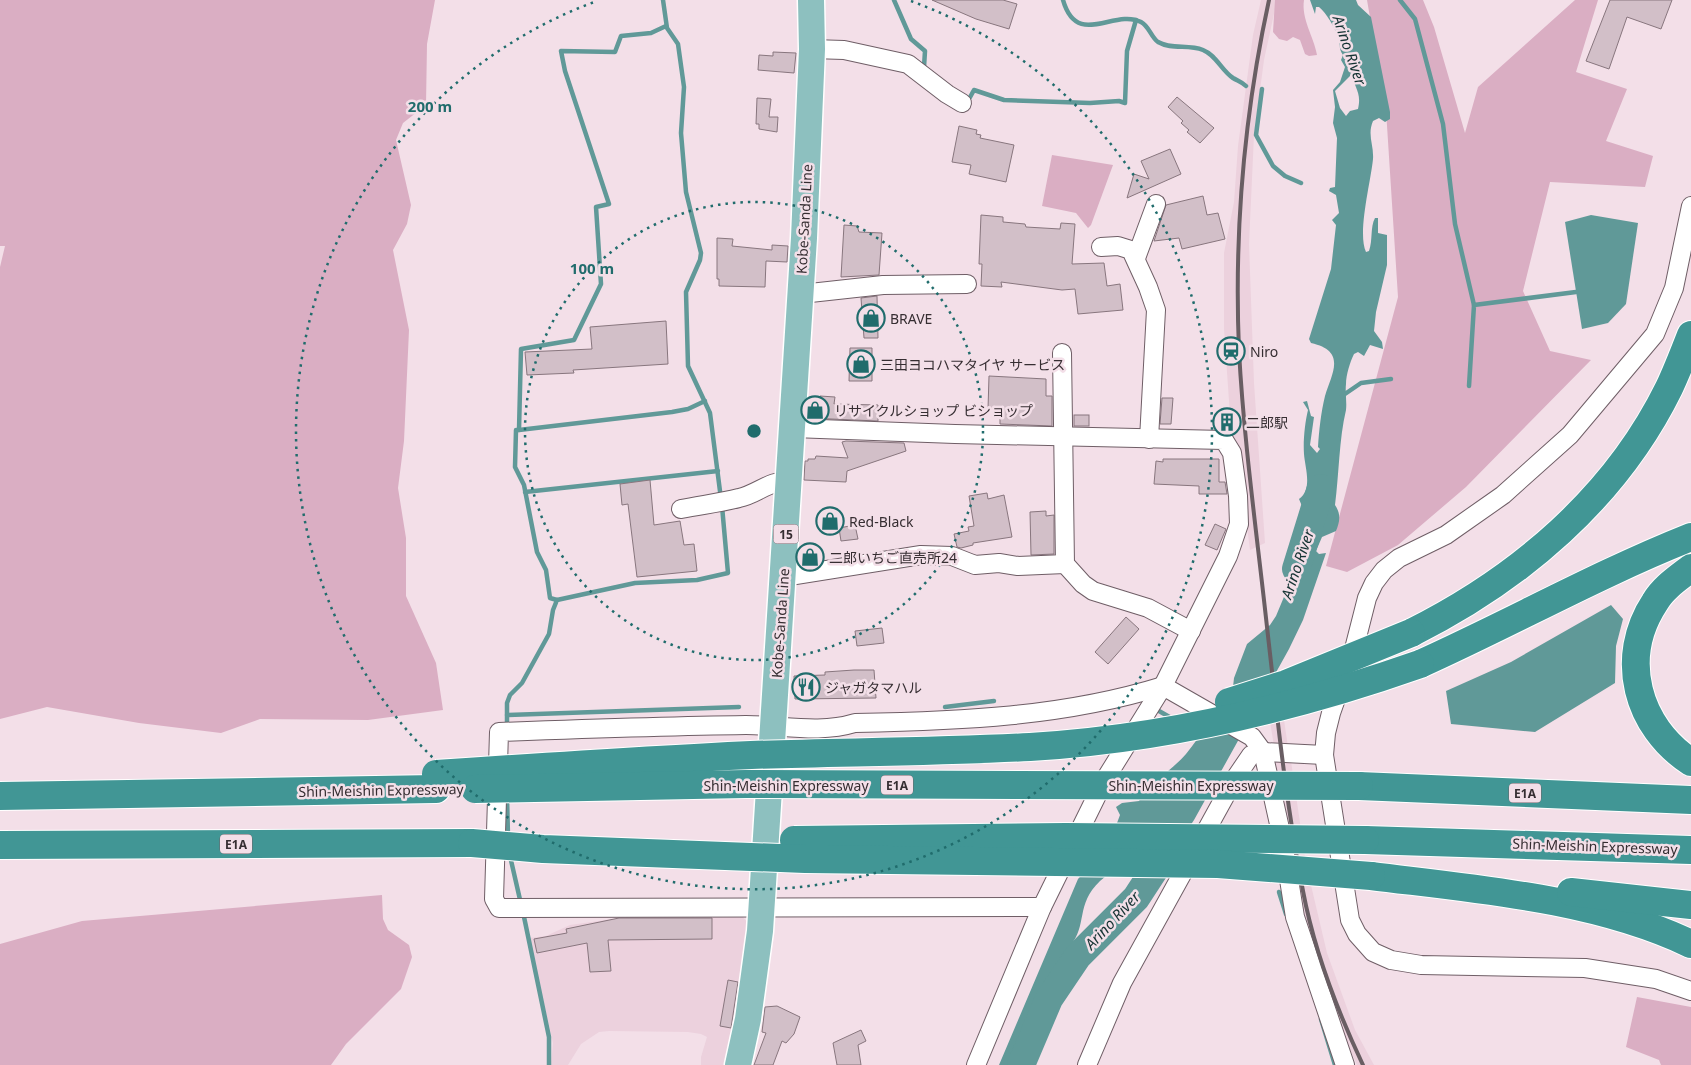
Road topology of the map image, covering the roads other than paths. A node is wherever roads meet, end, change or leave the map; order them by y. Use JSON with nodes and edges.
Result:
{"nodes":[{"id":1,"x":811,"y":0,"type":"edge"},
{"id":2,"x":812,"y":49,"type":"junction"},
{"id":3,"x":962,"y":103,"type":"dead end"},
{"id":4,"x":1156,"y":204,"type":"dead end"},
{"id":5,"x":1691,"y":206,"type":"edge"},
{"id":6,"x":1101,"y":247,"type":"dead end"},
{"id":7,"x":1136,"y":258,"type":"junction"},
{"id":8,"x":967,"y":284,"type":"dead end"},
{"id":9,"x":801,"y":294,"type":"junction"},
{"id":10,"x":1691,"y":335,"type":"edge"},
{"id":11,"x":1062,"y":353,"type":"dead end"},
{"id":12,"x":792,"y":428,"type":"junction"},
{"id":13,"x":1062,"y":437,"type":"junction"},
{"id":14,"x":1149,"y":439,"type":"junction"},
{"id":15,"x":790,"y":481,"type":"junction"},
{"id":16,"x":681,"y":509,"type":"dead end"},
{"id":17,"x":1691,"y":537,"type":"edge"},
{"id":18,"x":1065,"y":564,"type":"junction"},
{"id":19,"x":1691,"y":568,"type":"edge"},
{"id":20,"x":783,"y":577,"type":"junction"},
{"id":21,"x":1191,"y":631,"type":"junction"},
{"id":22,"x":1167,"y":689,"type":"junction"},
{"id":23,"x":773,"y":727,"type":"junction"},
{"id":24,"x":1032,"y":747,"type":"junction"},
{"id":25,"x":1262,"y":752,"type":"junction"},
{"id":26,"x":1324,"y":754,"type":"junction"},
{"id":27,"x":1691,"y":762,"type":"edge"},
{"id":28,"x":436,"y":782,"type":"junction"},
{"id":29,"x":0,"y":796,"type":"edge"},
{"id":30,"x":1691,"y":800,"type":"edge"},
{"id":31,"x":472,"y":844,"type":"junction"},
{"id":32,"x":0,"y":845,"type":"edge"},
{"id":33,"x":1691,"y":850,"type":"edge"},
{"id":34,"x":1371,"y":876,"type":"junction"},
{"id":35,"x":1691,"y":905,"type":"edge"},
{"id":36,"x":1042,"y":907,"type":"junction"},
{"id":37,"x":761,"y":908,"type":"junction"},
{"id":38,"x":1691,"y":944,"type":"edge"},
{"id":39,"x":1691,"y":991,"type":"edge"},
{"id":40,"x":738,"y":1065,"type":"edge"},
{"id":41,"x":976,"y":1065,"type":"edge"},
{"id":42,"x":1088,"y":1065,"type":"edge"},
{"id":43,"x":1345,"y":1065,"type":"edge"}],
"edges":[{"from":1,"to":2,"type":"main road","name":"Kobe-Sanda Line","number":"15"},
{"from":2,"to":3,"type":"street"},
{"from":2,"to":9,"type":"main road","name":"Kobe-Sanda Line","number":"15"},
{"from":4,"to":7,"type":"street"},
{"from":5,"to":26,"type":"street"},
{"from":6,"to":7,"type":"street"},
{"from":7,"to":14,"type":"street"},
{"from":8,"to":9,"type":"street"},
{"from":9,"to":12,"type":"main road","name":"Kobe-Sanda Line","number":"15"},
{"from":10,"to":24,"type":"highway","bridge":true},
{"from":11,"to":13,"type":"street"},
{"from":12,"to":13,"type":"street"},
{"from":12,"to":15,"type":"main road","name":"Kobe-Sanda Line","number":"15"},
{"from":13,"to":14,"type":"street"},
{"from":13,"to":18,"type":"street"},
{"from":14,"to":21,"type":"street"},
{"from":15,"to":16,"type":"street"},
{"from":15,"to":20,"type":"main road","name":"Kobe-Sanda Line","number":"15"},
{"from":17,"to":24,"type":"highway","bridge":true},
{"from":18,"to":20,"type":"street"},
{"from":18,"to":21,"type":"street"},
{"from":19,"to":27,"type":"highway"},
{"from":20,"to":23,"type":"main road","name":"Kobe-Sanda Line","number":"15"},
{"from":21,"to":22,"type":"street"},
{"from":22,"to":23,"type":"street"},
{"from":22,"to":25,"type":"street"},
{"from":22,"to":36,"type":"street"},
{"from":23,"to":37,"type":"main road","name":"Kobe-Sanda Line","number":"15"},
{"from":23,"to":37,"type":"street"},
{"from":24,"to":28,"type":"highway","bridge":true},
{"from":25,"to":26,"type":"street"},
{"from":25,"to":42,"type":"street"},
{"from":25,"to":43,"type":"street"},
{"from":26,"to":39,"type":"street"},
{"from":28,"to":29,"type":"highway","name":"Shin-Meishin Expressway","number":"E1A"},
{"from":28,"to":30,"type":"highway","name":"Shin-Meishin Expressway","number":"E1A","bridge":true},
{"from":31,"to":32,"type":"highway","name":"Shin-Meishin Expressway","number":"E1A"},
{"from":31,"to":33,"type":"highway","name":"Shin-Meishin Expressway","number":"E1A","bridge":true},
{"from":31,"to":34,"type":"highway","bridge":true},
{"from":34,"to":35,"type":"highway"},
{"from":34,"to":38,"type":"highway"},
{"from":36,"to":37,"type":"street"},
{"from":36,"to":41,"type":"street"},
{"from":37,"to":40,"type":"main road","name":"Kobe-Sanda Line","number":"15"}]}
